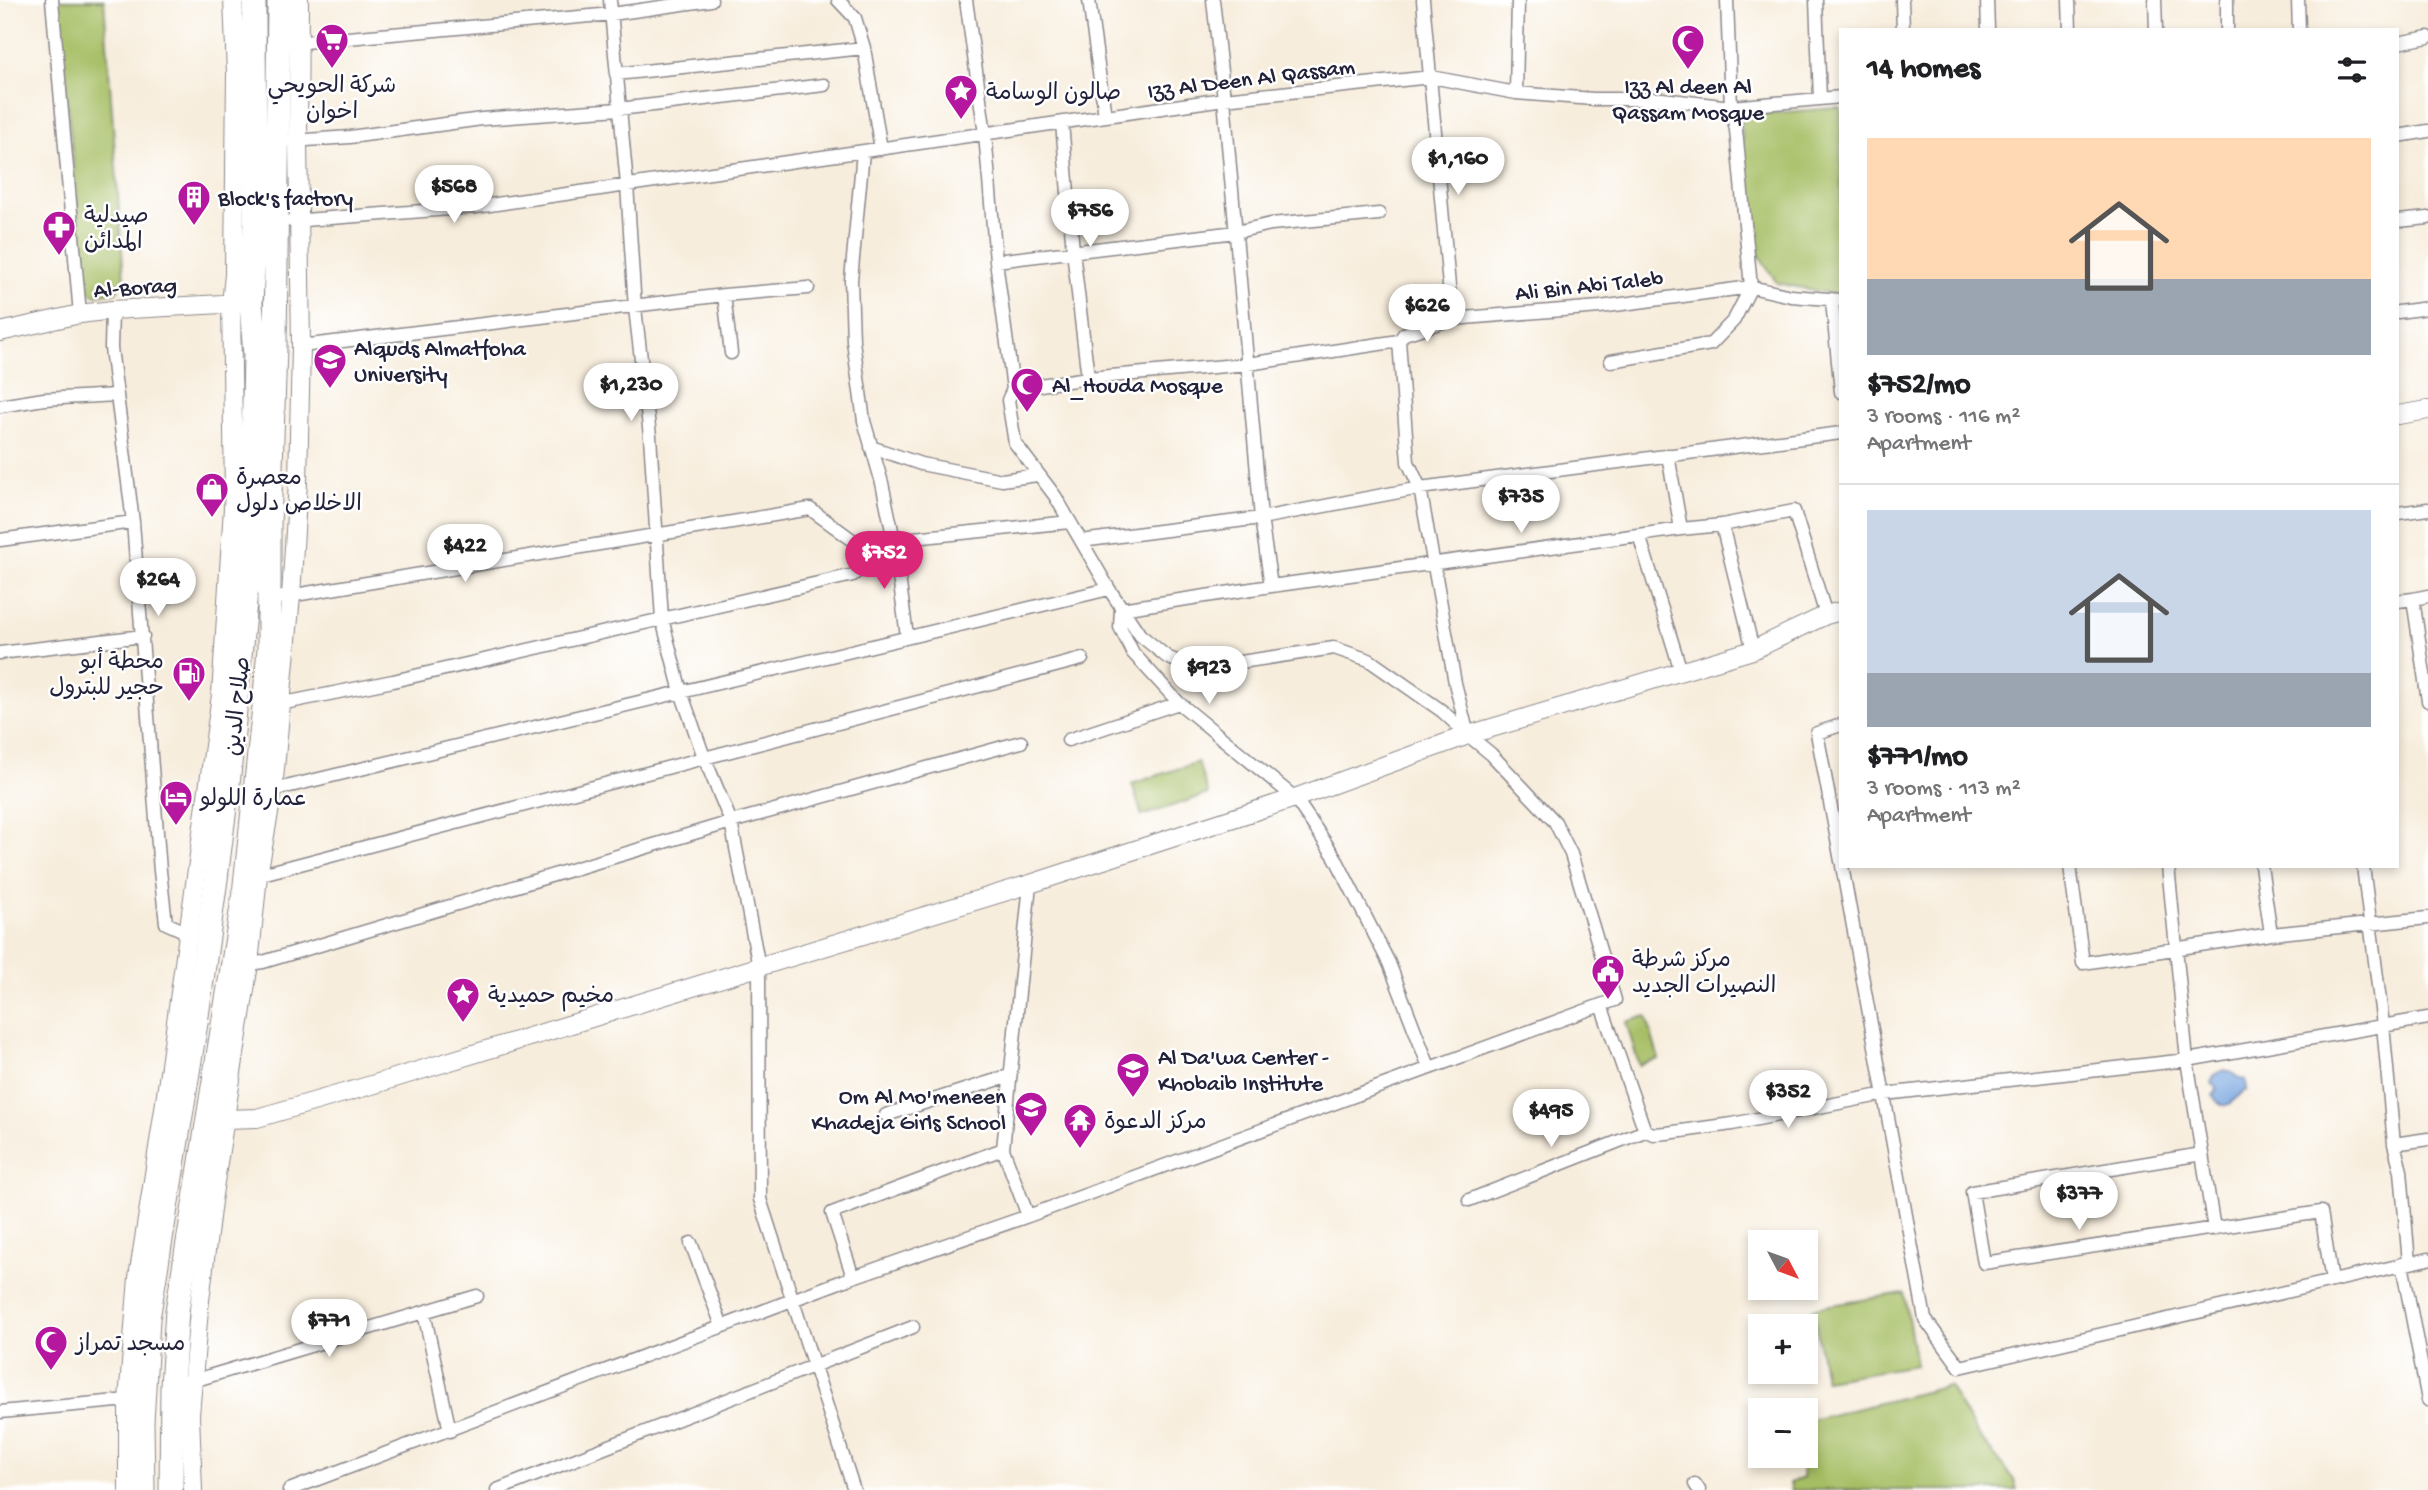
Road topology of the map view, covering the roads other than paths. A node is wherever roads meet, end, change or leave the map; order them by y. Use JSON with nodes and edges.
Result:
{"nodes":[{"id":1,"x":52,"y":0,"type":"edge"},
{"id":2,"x":233,"y":0,"type":"edge"},
{"id":3,"x":254,"y":0,"type":"edge"},
{"id":4,"x":279,"y":0,"type":"edge"},
{"id":5,"x":299,"y":0,"type":"edge"},
{"id":6,"x":711,"y":0,"type":"edge"},
{"id":7,"x":838,"y":0,"type":"edge"},
{"id":8,"x":966,"y":0,"type":"edge"},
{"id":9,"x":1089,"y":0,"type":"edge"},
{"id":10,"x":1213,"y":0,"type":"edge"},
{"id":11,"x":1423,"y":0,"type":"edge"},
{"id":12,"x":1518,"y":0,"type":"edge"},
{"id":13,"x":1727,"y":0,"type":"edge"},
{"id":14,"x":1816,"y":0,"type":"edge"},
{"id":15,"x":1902,"y":0,"type":"edge"},
{"id":16,"x":1987,"y":0,"type":"edge"},
{"id":17,"x":2069,"y":0,"type":"edge"},
{"id":18,"x":2155,"y":0,"type":"edge"},
{"id":19,"x":2227,"y":0,"type":"edge"},
{"id":20,"x":2298,"y":0,"type":"edge"},
{"id":21,"x":611,"y":7,"type":"edge"},
{"id":22,"x":1903,"y":28,"type":"edge"},
{"id":23,"x":1988,"y":28,"type":"edge"},
{"id":24,"x":2070,"y":28,"type":"edge"},
{"id":25,"x":2156,"y":28,"type":"edge"},
{"id":26,"x":2227,"y":28,"type":"edge"},
{"id":27,"x":2299,"y":28,"type":"edge"},
{"id":28,"x":2428,"y":37,"type":"edge"},
{"id":29,"x":2399,"y":43,"type":"edge"},
{"id":30,"x":289,"y":44,"type":"junction"},
{"id":31,"x":864,"y":48,"type":"junction"},
{"id":32,"x":616,"y":74,"type":"junction"},
{"id":33,"x":1431,"y":77,"type":"junction"},
{"id":34,"x":824,"y":85,"type":"dead end"},
{"id":35,"x":1516,"y":93,"type":"junction"},
{"id":36,"x":1839,"y":97,"type":"edge"},
{"id":37,"x":1224,"y":99,"type":"junction"},
{"id":38,"x":1820,"y":99,"type":"junction"},
{"id":39,"x":1731,"y":107,"type":"junction"},
{"id":40,"x":619,"y":109,"type":"junction"},
{"id":41,"x":1105,"y":116,"type":"junction"},
{"id":42,"x":1062,"y":123,"type":"junction"},
{"id":43,"x":2428,"y":131,"type":"edge"},
{"id":44,"x":985,"y":134,"type":"junction"},
{"id":45,"x":2399,"y":136,"type":"edge"},
{"id":46,"x":288,"y":141,"type":"junction"},
{"id":47,"x":881,"y":149,"type":"junction"},
{"id":48,"x":863,"y":152,"type":"junction"},
{"id":49,"x":627,"y":185,"type":"junction"},
{"id":50,"x":1379,"y":214,"type":"dead end"},
{"id":51,"x":2428,"y":218,"type":"edge"},
{"id":52,"x":288,"y":221,"type":"junction"},
{"id":53,"x":2399,"y":221,"type":"edge"},
{"id":54,"x":1236,"y":232,"type":"junction"},
{"id":55,"x":1073,"y":251,"type":"junction"},
{"id":56,"x":996,"y":261,"type":"junction"},
{"id":57,"x":1751,"y":287,"type":"junction"},
{"id":58,"x":808,"y":288,"type":"dead end"},
{"id":59,"x":724,"y":295,"type":"junction"},
{"id":60,"x":1836,"y":301,"type":"edge"},
{"id":61,"x":241,"y":303,"type":"junction"},
{"id":62,"x":276,"y":304,"type":"junction"},
{"id":63,"x":635,"y":308,"type":"junction"},
{"id":64,"x":2428,"y":308,"type":"edge"},
{"id":65,"x":112,"y":310,"type":"junction"},
{"id":66,"x":2399,"y":312,"type":"edge"},
{"id":67,"x":80,"y":314,"type":"junction"},
{"id":68,"x":1452,"y":319,"type":"junction"},
{"id":69,"x":0,"y":332,"type":"edge"},
{"id":70,"x":1399,"y":341,"type":"junction"},
{"id":71,"x":301,"y":346,"type":"junction"},
{"id":72,"x":731,"y":353,"type":"dead end"},
{"id":73,"x":1839,"y":356,"type":"edge"},
{"id":74,"x":1611,"y":361,"type":"dead end"},
{"id":75,"x":1248,"y":364,"type":"junction"},
{"id":76,"x":1088,"y":378,"type":"junction"},
{"id":77,"x":1013,"y":388,"type":"junction"},
{"id":78,"x":117,"y":395,"type":"junction"},
{"id":79,"x":0,"y":406,"type":"edge"},
{"id":80,"x":2428,"y":410,"type":"edge"},
{"id":81,"x":2399,"y":415,"type":"edge"},
{"id":82,"x":1839,"y":433,"type":"edge"},
{"id":83,"x":871,"y":447,"type":"junction"},
{"id":84,"x":1668,"y":455,"type":"junction"},
{"id":85,"x":1037,"y":475,"type":"junction"},
{"id":86,"x":1420,"y":488,"type":"junction"},
{"id":87,"x":2428,"y":509,"type":"edge"},
{"id":88,"x":2399,"y":513,"type":"edge"},
{"id":89,"x":1261,"y":518,"type":"junction"},
{"id":90,"x":133,"y":522,"type":"junction"},
{"id":91,"x":1070,"y":522,"type":"junction"},
{"id":92,"x":1722,"y":525,"type":"junction"},
{"id":93,"x":1681,"y":528,"type":"junction"},
{"id":94,"x":656,"y":535,"type":"junction"},
{"id":95,"x":1639,"y":535,"type":"junction"},
{"id":96,"x":0,"y":540,"type":"edge"},
{"id":97,"x":894,"y":540,"type":"junction"},
{"id":98,"x":1081,"y":541,"type":"junction"},
{"id":99,"x":876,"y":557,"type":"junction"},
{"id":100,"x":1435,"y":564,"type":"junction"},
{"id":101,"x":1271,"y":586,"type":"junction"},
{"id":102,"x":1109,"y":589,"type":"junction"},
{"id":103,"x":2428,"y":596,"type":"edge"},
{"id":104,"x":280,"y":598,"type":"junction"},
{"id":105,"x":2413,"y":599,"type":"junction"},
{"id":106,"x":2399,"y":601,"type":"edge"},
{"id":107,"x":1121,"y":609,"type":"junction"},
{"id":108,"x":1834,"y":613,"type":"edge"},
{"id":109,"x":662,"y":619,"type":"junction"},
{"id":110,"x":143,"y":636,"type":"junction"},
{"id":111,"x":908,"y":636,"type":"junction"},
{"id":112,"x":1753,"y":650,"type":"junction"},
{"id":113,"x":0,"y":653,"type":"edge"},
{"id":114,"x":1082,"y":659,"type":"dead end"},
{"id":115,"x":1681,"y":671,"type":"junction"},
{"id":116,"x":2426,"y":679,"type":"edge"},
{"id":117,"x":681,"y":692,"type":"junction"},
{"id":118,"x":2428,"y":701,"type":"edge"},
{"id":119,"x":1179,"y":703,"type":"junction"},
{"id":120,"x":273,"y":705,"type":"junction"},
{"id":121,"x":1839,"y":726,"type":"edge"},
{"id":122,"x":1468,"y":735,"type":"junction"},
{"id":123,"x":1068,"y":740,"type":"dead end"},
{"id":124,"x":1021,"y":742,"type":"dead end"},
{"id":125,"x":704,"y":757,"type":"junction"},
{"id":126,"x":263,"y":793,"type":"junction"},
{"id":127,"x":1295,"y":798,"type":"junction"},
{"id":128,"x":731,"y":822,"type":"junction"},
{"id":129,"x":1839,"y":853,"type":"edge"},
{"id":130,"x":1842,"y":868,"type":"edge"},
{"id":131,"x":2070,"y":868,"type":"edge"},
{"id":132,"x":2168,"y":868,"type":"edge"},
{"id":133,"x":2261,"y":868,"type":"edge"},
{"id":134,"x":2363,"y":868,"type":"edge"},
{"id":135,"x":258,"y":875,"type":"junction"},
{"id":136,"x":1030,"y":884,"type":"junction"},
{"id":137,"x":2428,"y":918,"type":"edge"},
{"id":138,"x":2371,"y":925,"type":"junction"},
{"id":139,"x":188,"y":933,"type":"junction"},
{"id":140,"x":2271,"y":934,"type":"junction"},
{"id":141,"x":2177,"y":948,"type":"junction"},
{"id":142,"x":249,"y":964,"type":"junction"},
{"id":143,"x":759,"y":967,"type":"junction"},
{"id":144,"x":1601,"y":1005,"type":"junction"},
{"id":145,"x":2428,"y":1018,"type":"edge"},
{"id":146,"x":2383,"y":1025,"type":"junction"},
{"id":147,"x":2187,"y":1060,"type":"junction"},
{"id":148,"x":1429,"y":1067,"type":"junction"},
{"id":149,"x":1009,"y":1076,"type":"junction"},
{"id":150,"x":1885,"y":1094,"type":"junction"},
{"id":151,"x":886,"y":1115,"type":"dead end"},
{"id":152,"x":226,"y":1119,"type":"junction"},
{"id":153,"x":1645,"y":1131,"type":"junction"},
{"id":154,"x":2428,"y":1139,"type":"edge"},
{"id":155,"x":2394,"y":1144,"type":"junction"},
{"id":156,"x":1003,"y":1149,"type":"junction"},
{"id":157,"x":2202,"y":1154,"type":"junction"},
{"id":158,"x":1469,"y":1200,"type":"dead end"},
{"id":159,"x":1028,"y":1216,"type":"junction"},
{"id":160,"x":2214,"y":1229,"type":"junction"},
{"id":161,"x":691,"y":1243,"type":"dead end"},
{"id":162,"x":2428,"y":1259,"type":"edge"},
{"id":163,"x":2405,"y":1264,"type":"junction"},
{"id":164,"x":853,"y":1278,"type":"junction"},
{"id":165,"x":2332,"y":1281,"type":"junction"},
{"id":166,"x":477,"y":1296,"type":"dead end"},
{"id":167,"x":793,"y":1300,"type":"junction"},
{"id":168,"x":424,"y":1313,"type":"junction"},
{"id":169,"x":722,"y":1326,"type":"junction"},
{"id":170,"x":913,"y":1327,"type":"dead end"},
{"id":171,"x":2423,"y":1352,"type":"edge"},
{"id":172,"x":815,"y":1365,"type":"junction"},
{"id":173,"x":182,"y":1384,"type":"junction"},
{"id":174,"x":128,"y":1400,"type":"junction"},
{"id":175,"x":2428,"y":1400,"type":"edge"},
{"id":176,"x":0,"y":1412,"type":"edge"},
{"id":177,"x":450,"y":1431,"type":"junction"},
{"id":178,"x":128,"y":1490,"type":"edge"},
{"id":179,"x":143,"y":1490,"type":"edge"},
{"id":180,"x":171,"y":1490,"type":"edge"},
{"id":181,"x":193,"y":1490,"type":"edge"},
{"id":182,"x":289,"y":1490,"type":"edge"},
{"id":183,"x":497,"y":1490,"type":"edge"},
{"id":184,"x":854,"y":1490,"type":"edge"}],
"edges":[{"from":1,"to":67,"type":"street"},
{"from":2,"to":61,"type":"main road"},
{"from":3,"to":61,"type":"highway","name":"صلاح الدين"},
{"from":4,"to":30,"type":"highway","name":"صلاح الدين"},
{"from":5,"to":30,"type":"main road"},
{"from":6,"to":21,"type":"street"},
{"from":7,"to":31,"type":"street"},
{"from":8,"to":44,"type":"street"},
{"from":9,"to":41,"type":"street"},
{"from":10,"to":37,"type":"street"},
{"from":11,"to":33,"type":"street"},
{"from":12,"to":35,"type":"street"},
{"from":13,"to":39,"type":"street"},
{"from":14,"to":38,"type":"street"},
{"from":15,"to":22,"type":"street"},
{"from":16,"to":23,"type":"street"},
{"from":17,"to":24,"type":"street"},
{"from":18,"to":25,"type":"street"},
{"from":19,"to":26,"type":"street"},
{"from":20,"to":27,"type":"street"},
{"from":21,"to":30,"type":"street"},
{"from":21,"to":32,"type":"street"},
{"from":28,"to":29,"type":"street"},
{"from":30,"to":46,"type":"highway","name":"صلاح الدين"},
{"from":31,"to":32,"type":"street"},
{"from":31,"to":47,"type":"street"},
{"from":32,"to":40,"type":"street"},
{"from":33,"to":35,"type":"street","name":"Izz Al Deen Al Qassam"},
{"from":33,"to":37,"type":"street","name":"Izz Al Deen Al Qassam"},
{"from":33,"to":68,"type":"street"},
{"from":34,"to":40,"type":"street"},
{"from":35,"to":39,"type":"street","name":"Izz Al Deen Al Qassam"},
{"from":36,"to":38,"type":"street","name":"Izz Al Deen Al Qassam"},
{"from":37,"to":41,"type":"street","name":"Izz Al Deen Al Qassam"},
{"from":37,"to":54,"type":"street"},
{"from":38,"to":39,"type":"street","name":"Izz Al Deen Al Qassam"},
{"from":39,"to":57,"type":"street"},
{"from":40,"to":46,"type":"street"},
{"from":40,"to":49,"type":"street"},
{"from":41,"to":42,"type":"street","name":"Izz Al Deen Al Qassam"},
{"from":42,"to":44,"type":"street","name":"Izz Al Deen Al Qassam"},
{"from":42,"to":55,"type":"street"},
{"from":43,"to":45,"type":"street"},
{"from":44,"to":47,"type":"street","name":"Izz Al Deen Al Qassam"},
{"from":44,"to":56,"type":"street"},
{"from":46,"to":52,"type":"highway","name":"صلاح الدين"},
{"from":47,"to":48,"type":"street","name":"Izz Al Deen Al Qassam"},
{"from":48,"to":49,"type":"street","name":"Izz Al Deen Al Qassam"},
{"from":48,"to":83,"type":"street"},
{"from":49,"to":52,"type":"street","name":"Izz Al Deen Al Qassam"},
{"from":49,"to":63,"type":"street"},
{"from":50,"to":54,"type":"street"},
{"from":51,"to":53,"type":"street"},
{"from":52,"to":62,"type":"highway","name":"صلاح الدين"},
{"from":52,"to":71,"type":"main road"},
{"from":54,"to":55,"type":"street"},
{"from":54,"to":75,"type":"street"},
{"from":55,"to":56,"type":"street"},
{"from":55,"to":76,"type":"street"},
{"from":56,"to":77,"type":"street"},
{"from":57,"to":60,"type":"street","name":"Ali Bin Abi Taleb"},
{"from":57,"to":68,"type":"street","name":"Ali Bin Abi Taleb"},
{"from":57,"to":74,"type":"street"},
{"from":58,"to":59,"type":"street"},
{"from":59,"to":63,"type":"street"},
{"from":59,"to":72,"type":"street"},
{"from":60,"to":73,"type":"street"},
{"from":61,"to":62,"type":"main road","name":"Al-Borag"},
{"from":61,"to":65,"type":"main road","name":"Al-Borag"},
{"from":61,"to":139,"type":"main road"},
{"from":61,"to":179,"type":"highway","name":"صلاح الدين"},
{"from":62,"to":104,"type":"highway","name":"صلاح الدين"},
{"from":63,"to":71,"type":"street"},
{"from":63,"to":94,"type":"street"},
{"from":64,"to":66,"type":"street"},
{"from":65,"to":67,"type":"main road","name":"Al-Borag"},
{"from":65,"to":78,"type":"street"},
{"from":67,"to":69,"type":"main road","name":"Al-Borag"},
{"from":68,"to":70,"type":"street","name":"Ali Bin Abi Taleb"},
{"from":70,"to":75,"type":"street","name":"Ali Bin Abi Taleb"},
{"from":70,"to":86,"type":"street"},
{"from":71,"to":104,"type":"main road"},
{"from":75,"to":76,"type":"street","name":"Ali Bin Abi Taleb"},
{"from":75,"to":89,"type":"street"},
{"from":76,"to":77,"type":"street","name":"Ali Bin Abi Taleb"},
{"from":77,"to":85,"type":"street"},
{"from":78,"to":79,"type":"street"},
{"from":78,"to":90,"type":"street"},
{"from":80,"to":81,"type":"main road"},
{"from":82,"to":84,"type":"street"},
{"from":83,"to":85,"type":"street"},
{"from":83,"to":97,"type":"street"},
{"from":84,"to":86,"type":"street"},
{"from":84,"to":93,"type":"street"},
{"from":85,"to":91,"type":"street"},
{"from":86,"to":89,"type":"street"},
{"from":86,"to":100,"type":"street"},
{"from":87,"to":88,"type":"street"},
{"from":89,"to":98,"type":"street"},
{"from":89,"to":101,"type":"street"},
{"from":90,"to":96,"type":"street"},
{"from":90,"to":110,"type":"street"},
{"from":91,"to":97,"type":"street"},
{"from":91,"to":98,"type":"street"},
{"from":92,"to":93,"type":"street"},
{"from":92,"to":108,"type":"street"},
{"from":92,"to":112,"type":"street"},
{"from":93,"to":95,"type":"street"},
{"from":94,"to":99,"type":"street"},
{"from":94,"to":104,"type":"street"},
{"from":94,"to":109,"type":"street"},
{"from":95,"to":100,"type":"street"},
{"from":95,"to":115,"type":"street"},
{"from":97,"to":99,"type":"street"},
{"from":97,"to":111,"type":"street"},
{"from":98,"to":102,"type":"street"},
{"from":99,"to":109,"type":"street"},
{"from":100,"to":101,"type":"street"},
{"from":100,"to":122,"type":"street"},
{"from":101,"to":107,"type":"street"},
{"from":102,"to":107,"type":"street"},
{"from":102,"to":111,"type":"street"},
{"from":103,"to":105,"type":"street"},
{"from":104,"to":120,"type":"highway","name":"صلاح الدين"},
{"from":105,"to":106,"type":"street"},
{"from":105,"to":116,"type":"street"},
{"from":107,"to":119,"type":"street"},
{"from":107,"to":122,"type":"street"},
{"from":108,"to":112,"type":"main road"},
{"from":109,"to":117,"type":"street"},
{"from":109,"to":120,"type":"street"},
{"from":110,"to":113,"type":"street"},
{"from":110,"to":139,"type":"street"},
{"from":111,"to":117,"type":"street"},
{"from":112,"to":115,"type":"main road"},
{"from":114,"to":125,"type":"street"},
{"from":115,"to":122,"type":"main road"},
{"from":116,"to":118,"type":"street"},
{"from":117,"to":125,"type":"street"},
{"from":117,"to":126,"type":"street"},
{"from":119,"to":123,"type":"street"},
{"from":119,"to":127,"type":"street"},
{"from":120,"to":126,"type":"highway","name":"صلاح الدين"},
{"from":121,"to":129,"type":"street"},
{"from":122,"to":127,"type":"main road"},
{"from":122,"to":144,"type":"street"},
{"from":124,"to":128,"type":"street"},
{"from":125,"to":128,"type":"street"},
{"from":125,"to":135,"type":"street"},
{"from":126,"to":135,"type":"main road"},
{"from":126,"to":173,"type":"highway","name":"صلاح الدين"},
{"from":127,"to":136,"type":"main road"},
{"from":127,"to":148,"type":"street"},
{"from":128,"to":142,"type":"street"},
{"from":128,"to":143,"type":"street"},
{"from":130,"to":150,"type":"street"},
{"from":131,"to":141,"type":"street"},
{"from":132,"to":141,"type":"street"},
{"from":133,"to":140,"type":"street"},
{"from":134,"to":138,"type":"street"},
{"from":135,"to":142,"type":"main road"},
{"from":136,"to":143,"type":"main road"},
{"from":136,"to":149,"type":"street"},
{"from":137,"to":138,"type":"street"},
{"from":138,"to":140,"type":"street"},
{"from":138,"to":146,"type":"street"},
{"from":139,"to":174,"type":"main road"},
{"from":140,"to":141,"type":"street"},
{"from":141,"to":147,"type":"street"},
{"from":142,"to":152,"type":"main road"},
{"from":143,"to":152,"type":"main road"},
{"from":143,"to":167,"type":"street"},
{"from":144,"to":148,"type":"street"},
{"from":144,"to":153,"type":"street"},
{"from":145,"to":146,"type":"street"},
{"from":146,"to":147,"type":"street"},
{"from":146,"to":155,"type":"street"},
{"from":147,"to":150,"type":"street"},
{"from":147,"to":157,"type":"street"},
{"from":148,"to":159,"type":"street"},
{"from":149,"to":151,"type":"street"},
{"from":149,"to":156,"type":"street"},
{"from":150,"to":153,"type":"street"},
{"from":150,"to":165,"type":"street"},
{"from":152,"to":173,"type":"main road"},
{"from":153,"to":158,"type":"street"},
{"from":154,"to":155,"type":"street"},
{"from":155,"to":163,"type":"street"},
{"from":156,"to":159,"type":"street"},
{"from":156,"to":164,"type":"street"},
{"from":157,"to":160,"type":"street"},
{"from":157,"to":160,"type":"street"},
{"from":159,"to":164,"type":"street"},
{"from":160,"to":165,"type":"street"},
{"from":161,"to":169,"type":"street"},
{"from":162,"to":163,"type":"street"},
{"from":163,"to":165,"type":"street"},
{"from":163,"to":171,"type":"street"},
{"from":164,"to":167,"type":"street"},
{"from":166,"to":168,"type":"street"},
{"from":167,"to":169,"type":"street"},
{"from":167,"to":172,"type":"street"},
{"from":168,"to":173,"type":"street"},
{"from":168,"to":177,"type":"street"},
{"from":169,"to":177,"type":"street"},
{"from":170,"to":172,"type":"street"},
{"from":171,"to":175,"type":"street"},
{"from":172,"to":183,"type":"street"},
{"from":172,"to":184,"type":"street"},
{"from":173,"to":180,"type":"highway","name":"صلاح الدين"},
{"from":173,"to":181,"type":"main road"},
{"from":174,"to":176,"type":"street"},
{"from":174,"to":178,"type":"main road"},
{"from":177,"to":182,"type":"street"}]}
